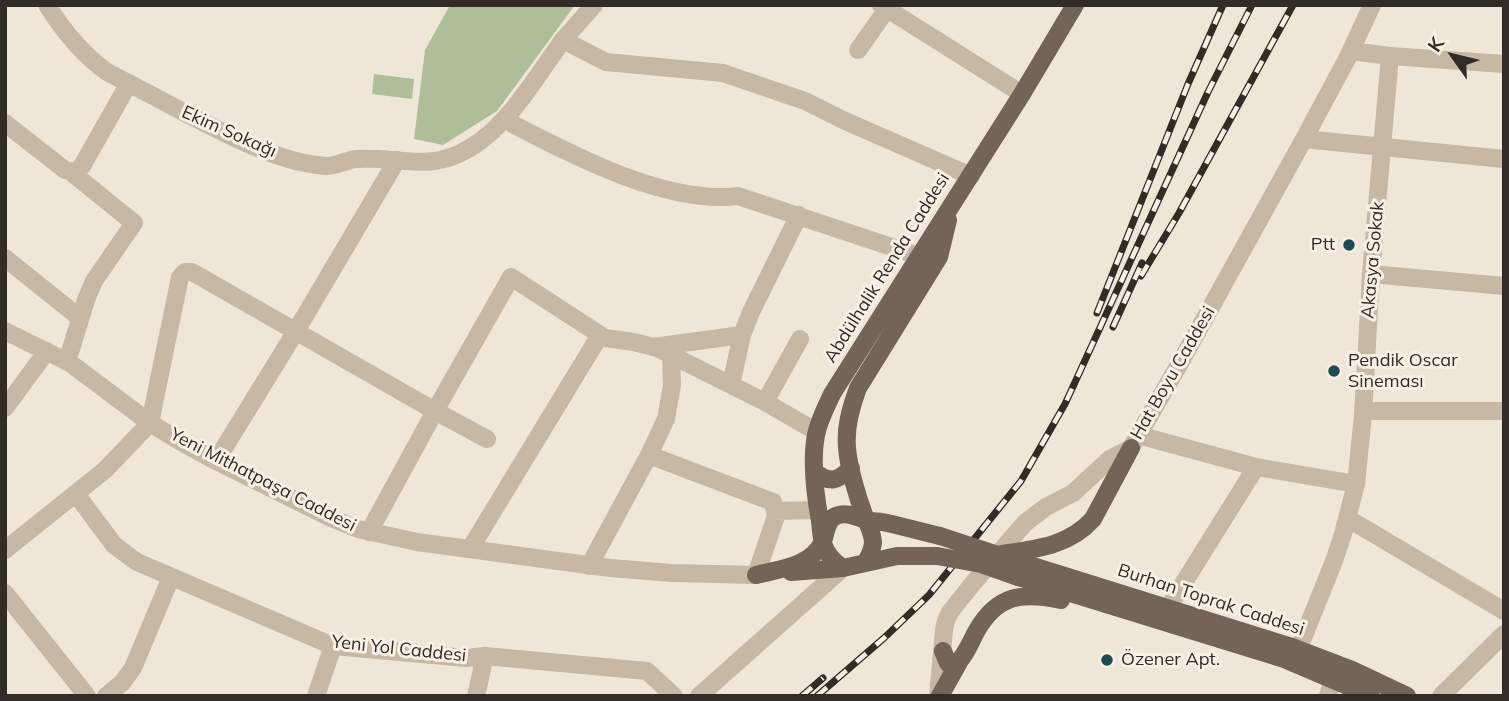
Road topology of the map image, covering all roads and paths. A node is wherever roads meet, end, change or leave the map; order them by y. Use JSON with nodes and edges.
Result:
{"nodes":[{"id":1,"x":47,"y":5,"type":"edge"},
{"id":2,"x":594,"y":5,"type":"edge"},
{"id":3,"x":1075,"y":5,"type":"edge"},
{"id":4,"x":1372,"y":5,"type":"edge"},
{"id":5,"x":886,"y":7,"type":"edge"},
{"id":6,"x":563,"y":40,"type":"junction"},
{"id":7,"x":858,"y":50,"type":"dead end"},
{"id":8,"x":1351,"y":51,"type":"junction"},
{"id":9,"x":1390,"y":56,"type":"junction"},
{"id":10,"x":1504,"y":64,"type":"edge"},
{"id":11,"x":129,"y":83,"type":"junction"},
{"id":12,"x":1022,"y":94,"type":"junction"},
{"id":13,"x":505,"y":120,"type":"junction"},
{"id":14,"x":5,"y":123,"type":"edge"},
{"id":15,"x":1304,"y":139,"type":"junction"},
{"id":16,"x":1383,"y":148,"type":"junction"},
{"id":17,"x":1504,"y":159,"type":"edge"},
{"id":18,"x":397,"y":160,"type":"junction"},
{"id":19,"x":71,"y":172,"type":"junction"},
{"id":20,"x":971,"y":176,"type":"junction"},
{"id":21,"x":951,"y":206,"type":"junction"},
{"id":22,"x":799,"y":215,"type":"junction"},
{"id":23,"x":919,"y":256,"type":"junction"},
{"id":24,"x":5,"y":258,"type":"edge"},
{"id":25,"x":1371,"y":274,"type":"junction"},
{"id":26,"x":1504,"y":286,"type":"edge"},
{"id":27,"x":80,"y":318,"type":"junction"},
{"id":28,"x":5,"y":331,"type":"edge"},
{"id":29,"x":296,"y":331,"type":"junction"},
{"id":30,"x":600,"y":335,"type":"junction"},
{"id":31,"x":742,"y":335,"type":"junction"},
{"id":32,"x":800,"y":339,"type":"dead end"},
{"id":33,"x":653,"y":347,"type":"junction"},
{"id":34,"x":47,"y":351,"type":"junction"},
{"id":35,"x":671,"y":356,"type":"junction"},
{"id":36,"x":67,"y":362,"type":"junction"},
{"id":37,"x":732,"y":385,"type":"junction"},
{"id":38,"x":765,"y":402,"type":"junction"},
{"id":39,"x":5,"y":408,"type":"edge"},
{"id":40,"x":435,"y":411,"type":"junction"},
{"id":41,"x":1363,"y":411,"type":"junction"},
{"id":42,"x":1504,"y":411,"type":"edge"},
{"id":43,"x":150,"y":422,"type":"junction"},
{"id":44,"x":817,"y":432,"type":"junction"},
{"id":45,"x":487,"y":439,"type":"dead end"},
{"id":46,"x":1134,"y":441,"type":"junction"},
{"id":47,"x":649,"y":455,"type":"junction"},
{"id":48,"x":216,"y":461,"type":"junction"},
{"id":49,"x":1256,"y":467,"type":"junction"},
{"id":50,"x":852,"y":468,"type":"junction"},
{"id":51,"x":815,"y":472,"type":"junction"},
{"id":52,"x":1356,"y":484,"type":"junction"},
{"id":53,"x":76,"y":494,"type":"junction"},
{"id":54,"x":775,"y":510,"type":"junction"},
{"id":55,"x":818,"y":510,"type":"junction"},
{"id":56,"x":1347,"y":518,"type":"junction"},
{"id":57,"x":866,"y":520,"type":"junction"},
{"id":58,"x":369,"y":532,"type":"junction"},
{"id":59,"x":823,"y":541,"type":"junction"},
{"id":60,"x":5,"y":550,"type":"edge"},
{"id":61,"x":470,"y":550,"type":"junction"},
{"id":62,"x":998,"y":555,"type":"junction"},
{"id":63,"x":865,"y":563,"type":"junction"},
{"id":64,"x":589,"y":566,"type":"junction"},
{"id":65,"x":843,"y":568,"type":"junction"},
{"id":66,"x":1023,"y":571,"type":"junction"},
{"id":67,"x":757,"y":575,"type":"junction"},
{"id":68,"x":171,"y":577,"type":"junction"},
{"id":69,"x":5,"y":593,"type":"edge"},
{"id":70,"x":1504,"y":611,"type":"edge"},
{"id":71,"x":1163,"y":614,"type":"junction"},
{"id":72,"x":1504,"y":634,"type":"edge"},
{"id":73,"x":333,"y":646,"type":"junction"},
{"id":74,"x":943,"y":651,"type":"junction"},
{"id":75,"x":485,"y":656,"type":"junction"},
{"id":76,"x":1296,"y":657,"type":"junction"},
{"id":77,"x":958,"y":662,"type":"junction"},
{"id":78,"x":1330,"y":688,"type":"edge"},
{"id":79,"x":87,"y":696,"type":"edge"},
{"id":80,"x":106,"y":696,"type":"edge"},
{"id":81,"x":316,"y":696,"type":"edge"},
{"id":82,"x":476,"y":696,"type":"edge"},
{"id":83,"x":674,"y":696,"type":"edge"},
{"id":84,"x":699,"y":696,"type":"edge"},
{"id":85,"x":939,"y":696,"type":"edge"},
{"id":86,"x":1371,"y":696,"type":"edge"},
{"id":87,"x":1408,"y":696,"type":"edge"},
{"id":88,"x":1441,"y":696,"type":"edge"}],
"edges":[{"from":1,"to":11,"type":"street","name":"Ekim Sokağı"},
{"from":2,"to":6,"type":"street","name":"Ekim Sokağı"},
{"from":3,"to":12,"type":"main road","name":"Abdülhalik Renda Caddesi"},
{"from":4,"to":8,"type":"street","name":"Hat Boyu Caddesi"},
{"from":5,"to":7,"type":"street"},
{"from":5,"to":12,"type":"street"},
{"from":6,"to":13,"type":"street","name":"Ekim Sokağı"},
{"from":6,"to":20,"type":"street"},
{"from":8,"to":9,"type":"street"},
{"from":8,"to":15,"type":"street","name":"Hat Boyu Caddesi"},
{"from":9,"to":10,"type":"street"},
{"from":9,"to":16,"type":"street","name":"Akasya Sokak"},
{"from":11,"to":18,"type":"street","name":"Ekim Sokağı"},
{"from":11,"to":19,"type":"street"},
{"from":12,"to":20,"type":"main road","name":"Abdülhalik Renda Caddesi"},
{"from":13,"to":18,"type":"street","name":"Ekim Sokağı"},
{"from":13,"to":22,"type":"street"},
{"from":14,"to":19,"type":"street"},
{"from":15,"to":16,"type":"street"},
{"from":15,"to":46,"type":"street","name":"Hat Boyu Caddesi"},
{"from":16,"to":17,"type":"street"},
{"from":16,"to":25,"type":"street","name":"Akasya Sokak"},
{"from":18,"to":29,"type":"street"},
{"from":19,"to":27,"type":"street"},
{"from":20,"to":21,"type":"main road","name":"Abdülhalik Renda Caddesi"},
{"from":21,"to":23,"type":"main road","name":"Abdülhalik Renda Caddesi"},
{"from":21,"to":50,"type":"main road"},
{"from":22,"to":23,"type":"street"},
{"from":22,"to":31,"type":"street"},
{"from":23,"to":44,"type":"main road","name":"Abdülhalik Renda Caddesi"},
{"from":24,"to":27,"type":"street"},
{"from":25,"to":26,"type":"street"},
{"from":25,"to":41,"type":"street","name":"Akasya Sokak"},
{"from":27,"to":36,"type":"street"},
{"from":28,"to":34,"type":"street","name":"Yeni Mithatpaşa Caddesi"},
{"from":29,"to":40,"type":"street"},
{"from":29,"to":43,"type":"street"},
{"from":29,"to":48,"type":"street"},
{"from":30,"to":33,"type":"street"},
{"from":30,"to":40,"type":"street"},
{"from":30,"to":61,"type":"street"},
{"from":31,"to":33,"type":"street"},
{"from":31,"to":37,"type":"street"},
{"from":32,"to":38,"type":"street"},
{"from":33,"to":35,"type":"street"},
{"from":34,"to":36,"type":"street","name":"Yeni Mithatpaşa Caddesi"},
{"from":34,"to":39,"type":"street"},
{"from":35,"to":37,"type":"street"},
{"from":35,"to":47,"type":"street"},
{"from":36,"to":43,"type":"street","name":"Yeni Mithatpaşa Caddesi"},
{"from":37,"to":38,"type":"street"},
{"from":38,"to":44,"type":"street"},
{"from":40,"to":45,"type":"street"},
{"from":40,"to":58,"type":"street"},
{"from":41,"to":42,"type":"street"},
{"from":41,"to":52,"type":"street","name":"Akasya Sokak"},
{"from":43,"to":48,"type":"street","name":"Yeni Mithatpaşa Caddesi"},
{"from":43,"to":53,"type":"street"},
{"from":44,"to":51,"type":"main road","name":"Abdülhalik Renda Caddesi"},
{"from":46,"to":49,"type":"street"},
{"from":46,"to":62,"type":"main road"},
{"from":46,"to":74,"type":"street","name":"Hat Boyu Caddesi"},
{"from":47,"to":54,"type":"street"},
{"from":47,"to":64,"type":"street"},
{"from":48,"to":58,"type":"street","name":"Yeni Mithatpaşa Caddesi"},
{"from":49,"to":52,"type":"street"},
{"from":49,"to":71,"type":"street"},
{"from":50,"to":51,"type":"main road"},
{"from":50,"to":57,"type":"main road"},
{"from":51,"to":55,"type":"main road","name":"Abdülhalik Renda Caddesi"},
{"from":52,"to":56,"type":"street","name":"Akasya Sokak"},
{"from":53,"to":60,"type":"street"},
{"from":53,"to":68,"type":"street","name":"Yeni Yol Caddesi"},
{"from":54,"to":55,"type":"street"},
{"from":54,"to":67,"type":"street"},
{"from":55,"to":59,"type":"main road","name":"Abdülhalik Renda Caddesi"},
{"from":56,"to":70,"type":"street"},
{"from":56,"to":76,"type":"street","name":"Akasya Sokak"},
{"from":57,"to":59,"type":"main road"},
{"from":57,"to":62,"type":"main road","name":"Burhan Toprak Caddesi","bridge":true},
{"from":57,"to":63,"type":"main road"},
{"from":58,"to":61,"type":"street","name":"Yeni Mithatpaşa Caddesi"},
{"from":59,"to":65,"type":"main road","name":"Abdülhalik Renda Caddesi"},
{"from":59,"to":67,"type":"main road"},
{"from":61,"to":64,"type":"street","name":"Yeni Mithatpaşa Caddesi"},
{"from":62,"to":66,"type":"main road","name":"Burhan Toprak Caddesi"},
{"from":63,"to":65,"type":"main road"},
{"from":63,"to":66,"type":"main road","bridge":true},
{"from":64,"to":67,"type":"street","name":"Yeni Mithatpaşa Caddesi"},
{"from":65,"to":67,"type":"main road"},
{"from":65,"to":84,"type":"street"},
{"from":66,"to":71,"type":"main road","name":"Burhan Toprak Caddesi"},
{"from":68,"to":73,"type":"street","name":"Yeni Yol Caddesi"},
{"from":68,"to":80,"type":"street"},
{"from":69,"to":79,"type":"street"},
{"from":71,"to":76,"type":"main road","name":"Burhan Toprak Caddesi"},
{"from":71,"to":77,"type":"main road"},
{"from":72,"to":88,"type":"street"},
{"from":73,"to":75,"type":"street","name":"Yeni Yol Caddesi"},
{"from":73,"to":81,"type":"street"},
{"from":74,"to":77,"type":"main road"},
{"from":74,"to":85,"type":"street","name":"Hat Boyu Caddesi"},
{"from":75,"to":82,"type":"street"},
{"from":75,"to":83,"type":"street","name":"Yeni Yol Caddesi"},
{"from":76,"to":78,"type":"main road","name":"Burhan Toprak Caddesi"},
{"from":76,"to":87,"type":"main road","name":"Burhan Toprak Caddesi"},
{"from":77,"to":85,"type":"main road"},
{"from":78,"to":86,"type":"main road","name":"Burhan Toprak Caddesi"}]}
